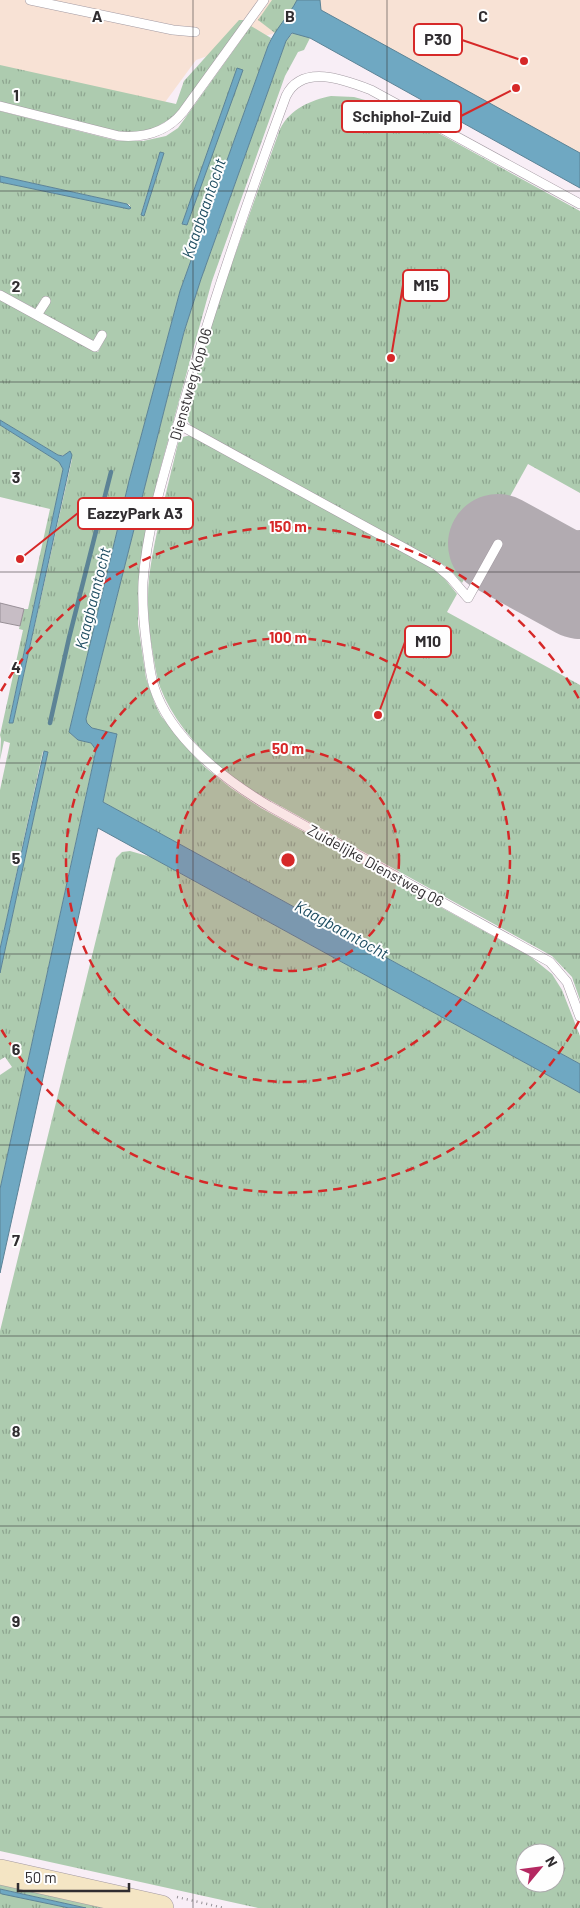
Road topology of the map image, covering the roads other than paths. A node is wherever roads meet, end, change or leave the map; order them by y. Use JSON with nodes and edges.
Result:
{"nodes":[{"id":1,"x":30,"y":0,"type":"edge"},
{"id":2,"x":264,"y":0,"type":"edge"},
{"id":3,"x":195,"y":32,"type":"dead end"},
{"id":4,"x":0,"y":106,"type":"edge"},
{"id":5,"x":580,"y":204,"type":"edge"},
{"id":6,"x":0,"y":295,"type":"edge"},
{"id":7,"x":46,"y":301,"type":"dead end"},
{"id":8,"x":37,"y":316,"type":"junction"},
{"id":9,"x":102,"y":336,"type":"dead end"},
{"id":10,"x":178,"y":424,"type":"junction"},
{"id":11,"x":498,"y":544,"type":"dead end"},
{"id":12,"x":167,"y":713,"type":"joint"},
{"id":13,"x":580,"y":1017,"type":"edge"},
{"id":14,"x":0,"y":1872,"type":"edge"},
{"id":15,"x":161,"y":1908,"type":"edge"}],
"edges":[{"from":1,"to":3,"type":"lane"},
{"from":2,"to":4,"type":"lane"},
{"from":5,"to":10,"type":"lane","name":"Dienstweg Kop 06"},
{"from":6,"to":8,"type":"lane"},
{"from":7,"to":8,"type":"lane"},
{"from":8,"to":9,"type":"lane"},
{"from":10,"to":11,"type":"lane"},
{"from":10,"to":12,"type":"lane","name":"Dienstweg Kop 06"},
{"from":12,"to":13,"type":"lane","name":"Zuidelijke Dienstweg 06"},
{"from":14,"to":15,"type":"street"}]}
